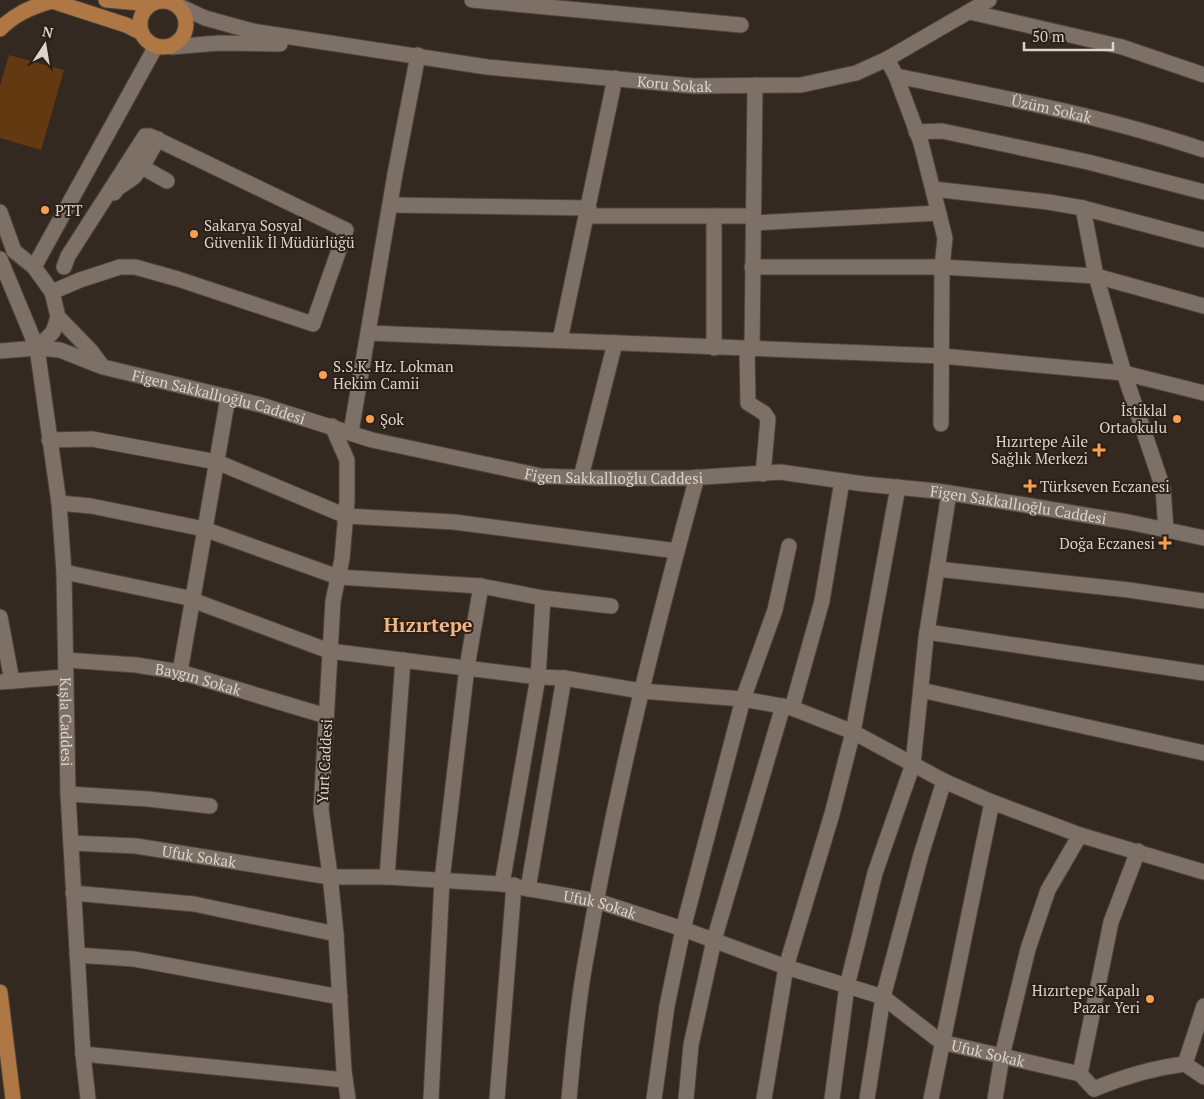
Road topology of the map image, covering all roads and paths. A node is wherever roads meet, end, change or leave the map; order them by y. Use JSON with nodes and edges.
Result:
{"nodes":[{"id":1,"x":50,"y":0,"type":"edge"},
{"id":2,"x":106,"y":0,"type":"edge"},
{"id":3,"x":472,"y":0,"type":"edge"},
{"id":4,"x":989,"y":0,"type":"edge"},
{"id":5,"x":152,"y":4,"type":"junction"},
{"id":6,"x":175,"y":4,"type":"junction"},
{"id":7,"x":970,"y":12,"type":"junction"},
{"id":8,"x":741,"y":25,"type":"dead end"},
{"id":9,"x":0,"y":29,"type":"edge"},
{"id":10,"x":142,"y":33,"type":"junction"},
{"id":11,"x":342,"y":45,"type":"junction"},
{"id":12,"x":163,"y":46,"type":"junction"},
{"id":13,"x":418,"y":55,"type":"junction"},
{"id":14,"x":888,"y":59,"type":"junction"},
{"id":15,"x":1204,"y":75,"type":"edge"},
{"id":16,"x":896,"y":76,"type":"junction"},
{"id":17,"x":615,"y":78,"type":"junction"},
{"id":18,"x":755,"y":85,"type":"junction"},
{"id":19,"x":916,"y":132,"type":"junction"},
{"id":20,"x":152,"y":138,"type":"junction"},
{"id":21,"x":1204,"y":150,"type":"edge"},
{"id":22,"x":142,"y":167,"type":"junction"},
{"id":23,"x":167,"y":181,"type":"dead end"},
{"id":24,"x":933,"y":189,"type":"junction"},
{"id":25,"x":1204,"y":192,"type":"edge"},
{"id":26,"x":390,"y":205,"type":"junction"},
{"id":27,"x":1083,"y":208,"type":"junction"},
{"id":28,"x":0,"y":212,"type":"edge"},
{"id":29,"x":588,"y":212,"type":"junction"},
{"id":30,"x":939,"y":213,"type":"junction"},
{"id":31,"x":714,"y":216,"type":"junction"},
{"id":32,"x":752,"y":220,"type":"junction"},
{"id":33,"x":1204,"y":240,"type":"edge"},
{"id":34,"x":0,"y":259,"type":"edge"},
{"id":35,"x":34,"y":267,"type":"junction"},
{"id":36,"x":752,"y":267,"type":"junction"},
{"id":37,"x":942,"y":267,"type":"junction"},
{"id":38,"x":64,"y":268,"type":"junction"},
{"id":39,"x":1096,"y":276,"type":"junction"},
{"id":40,"x":10,"y":286,"type":"junction"},
{"id":41,"x":50,"y":289,"type":"junction"},
{"id":42,"x":1204,"y":306,"type":"edge"},
{"id":43,"x":58,"y":317,"type":"junction"},
{"id":44,"x":368,"y":332,"type":"junction"},
{"id":45,"x":560,"y":340,"type":"junction"},
{"id":46,"x":615,"y":343,"type":"junction"},
{"id":47,"x":37,"y":348,"type":"junction"},
{"id":48,"x":714,"y":348,"type":"junction"},
{"id":49,"x":750,"y":349,"type":"junction"},
{"id":50,"x":0,"y":351,"type":"edge"},
{"id":51,"x":942,"y":356,"type":"junction"},
{"id":52,"x":103,"y":367,"type":"junction"},
{"id":53,"x":1124,"y":372,"type":"junction"},
{"id":54,"x":1204,"y":393,"type":"edge"},
{"id":55,"x":228,"y":397,"type":"junction"},
{"id":56,"x":941,"y":424,"type":"dead end"},
{"id":57,"x":332,"y":426,"type":"junction"},
{"id":58,"x":350,"y":432,"type":"junction"},
{"id":59,"x":49,"y":440,"type":"junction"},
{"id":60,"x":217,"y":462,"type":"junction"},
{"id":61,"x":763,"y":474,"type":"junction"},
{"id":62,"x":581,"y":477,"type":"junction"},
{"id":63,"x":697,"y":477,"type":"junction"},
{"id":64,"x":842,"y":481,"type":"junction"},
{"id":65,"x":898,"y":487,"type":"junction"},
{"id":66,"x":949,"y":493,"type":"junction"},
{"id":67,"x":59,"y":503,"type":"junction"},
{"id":68,"x":346,"y":516,"type":"junction"},
{"id":69,"x":204,"y":529,"type":"junction"},
{"id":70,"x":1166,"y":530,"type":"junction"},
{"id":71,"x":1204,"y":538,"type":"edge"},
{"id":72,"x":790,"y":546,"type":"dead end"},
{"id":73,"x":677,"y":551,"type":"junction"},
{"id":74,"x":937,"y":569,"type":"junction"},
{"id":75,"x":64,"y":572,"type":"junction"},
{"id":76,"x":338,"y":577,"type":"junction"},
{"id":77,"x":481,"y":586,"type":"junction"},
{"id":78,"x":544,"y":598,"type":"junction"},
{"id":79,"x":192,"y":599,"type":"junction"},
{"id":80,"x":1204,"y":601,"type":"edge"},
{"id":81,"x":611,"y":606,"type":"dead end"},
{"id":82,"x":0,"y":617,"type":"edge"},
{"id":83,"x":928,"y":632,"type":"junction"},
{"id":84,"x":329,"y":651,"type":"junction"},
{"id":85,"x":66,"y":660,"type":"junction"},
{"id":86,"x":403,"y":660,"type":"junction"},
{"id":87,"x":468,"y":667,"type":"junction"},
{"id":88,"x":180,"y":672,"type":"junction"},
{"id":89,"x":1204,"y":673,"type":"edge"},
{"id":90,"x":538,"y":677,"type":"junction"},
{"id":91,"x":65,"y":678,"type":"junction"},
{"id":92,"x":564,"y":678,"type":"junction"},
{"id":93,"x":6,"y":681,"type":"edge"},
{"id":94,"x":641,"y":690,"type":"junction"},
{"id":95,"x":921,"y":690,"type":"junction"},
{"id":96,"x":743,"y":699,"type":"junction"},
{"id":97,"x":788,"y":707,"type":"junction"},
{"id":98,"x":326,"y":716,"type":"junction"},
{"id":99,"x":853,"y":732,"type":"junction"},
{"id":100,"x":1204,"y":753,"type":"edge"},
{"id":101,"x":913,"y":764,"type":"junction"},
{"id":102,"x":944,"y":781,"type":"junction"},
{"id":103,"x":68,"y":794,"type":"junction"},
{"id":104,"x":992,"y":802,"type":"junction"},
{"id":105,"x":210,"y":806,"type":"dead end"},
{"id":106,"x":1080,"y":835,"type":"junction"},
{"id":107,"x":71,"y":843,"type":"junction"},
{"id":108,"x":1138,"y":851,"type":"junction"},
{"id":109,"x":1204,"y":872,"type":"edge"},
{"id":110,"x":330,"y":876,"type":"junction"},
{"id":111,"x":387,"y":877,"type":"junction"},
{"id":112,"x":442,"y":880,"type":"junction"},
{"id":113,"x":515,"y":886,"type":"junction"},
{"id":114,"x":73,"y":893,"type":"junction"},
{"id":115,"x":597,"y":901,"type":"junction"},
{"id":116,"x":683,"y":929,"type":"junction"},
{"id":117,"x":336,"y":934,"type":"junction"},
{"id":118,"x":714,"y":940,"type":"junction"},
{"id":119,"x":77,"y":955,"type":"junction"},
{"id":120,"x":786,"y":966,"type":"junction"},
{"id":121,"x":847,"y":986,"type":"junction"},
{"id":122,"x":0,"y":992,"type":"edge"},
{"id":123,"x":883,"y":997,"type":"junction"},
{"id":124,"x":340,"y":998,"type":"junction"},
{"id":125,"x":1204,"y":1006,"type":"edge"},
{"id":126,"x":1199,"y":1035,"type":"edge"},
{"id":127,"x":941,"y":1042,"type":"junction"},
{"id":128,"x":83,"y":1054,"type":"junction"},
{"id":129,"x":1002,"y":1056,"type":"junction"},
{"id":130,"x":1185,"y":1064,"type":"junction"},
{"id":131,"x":1080,"y":1074,"type":"junction"},
{"id":132,"x":1204,"y":1077,"type":"edge"},
{"id":133,"x":345,"y":1080,"type":"junction"},
{"id":134,"x":1092,"y":1094,"type":"edge"},
{"id":135,"x":13,"y":1099,"type":"edge"},
{"id":136,"x":88,"y":1099,"type":"edge"},
{"id":137,"x":348,"y":1099,"type":"edge"},
{"id":138,"x":431,"y":1099,"type":"edge"},
{"id":139,"x":497,"y":1099,"type":"edge"},
{"id":140,"x":569,"y":1099,"type":"edge"},
{"id":141,"x":654,"y":1099,"type":"edge"},
{"id":142,"x":686,"y":1099,"type":"edge"},
{"id":143,"x":764,"y":1099,"type":"edge"},
{"id":144,"x":832,"y":1099,"type":"edge"},
{"id":145,"x":867,"y":1099,"type":"edge"},
{"id":146,"x":931,"y":1099,"type":"edge"},
{"id":147,"x":995,"y":1099,"type":"edge"}],
"edges":[{"from":1,"to":9,"type":"main road"},
{"from":1,"to":10,"type":"main road"},
{"from":2,"to":5,"type":"main road"},
{"from":3,"to":8,"type":"street"},
{"from":4,"to":7,"type":"street","name":"Koru Sokak"},
{"from":5,"to":6,"type":"main road"},
{"from":5,"to":10,"type":"main road"},
{"from":6,"to":11,"type":"street"},
{"from":6,"to":12,"type":"main road"},
{"from":7,"to":14,"type":"street","name":"Koru Sokak"},
{"from":7,"to":15,"type":"street"},
{"from":10,"to":12,"type":"main road"},
{"from":11,"to":12,"type":"street"},
{"from":11,"to":13,"type":"street","name":"Koru Sokak"},
{"from":12,"to":35,"type":"street"},
{"from":13,"to":17,"type":"street","name":"Koru Sokak"},
{"from":13,"to":26,"type":"street"},
{"from":14,"to":16,"type":"street"},
{"from":14,"to":18,"type":"street","name":"Koru Sokak"},
{"from":16,"to":19,"type":"street"},
{"from":16,"to":21,"type":"street","name":"Üzüm Sokak"},
{"from":17,"to":18,"type":"street","name":"Koru Sokak"},
{"from":17,"to":29,"type":"street"},
{"from":18,"to":32,"type":"street"},
{"from":19,"to":24,"type":"street"},
{"from":19,"to":25,"type":"street"},
{"from":20,"to":22,"type":"street"},
{"from":20,"to":38,"type":"street"},
{"from":20,"to":41,"type":"street"},
{"from":22,"to":23,"type":"street"},
{"from":22,"to":38,"type":"street"},
{"from":24,"to":27,"type":"street"},
{"from":24,"to":30,"type":"street"},
{"from":26,"to":29,"type":"street"},
{"from":26,"to":44,"type":"street"},
{"from":27,"to":33,"type":"street"},
{"from":27,"to":39,"type":"street"},
{"from":28,"to":35,"type":"street"},
{"from":29,"to":31,"type":"street"},
{"from":29,"to":45,"type":"street"},
{"from":30,"to":32,"type":"street"},
{"from":30,"to":37,"type":"street"},
{"from":31,"to":32,"type":"street"},
{"from":31,"to":48,"type":"street"},
{"from":32,"to":36,"type":"street"},
{"from":34,"to":40,"type":"street","name":"Kışla Caddesi"},
{"from":35,"to":40,"type":"street"},
{"from":35,"to":41,"type":"street"},
{"from":36,"to":37,"type":"street"},
{"from":36,"to":49,"type":"street"},
{"from":37,"to":39,"type":"street"},
{"from":37,"to":51,"type":"street"},
{"from":38,"to":41,"type":"street"},
{"from":39,"to":42,"type":"street"},
{"from":39,"to":53,"type":"street"},
{"from":40,"to":47,"type":"street","name":"Kışla Caddesi"},
{"from":41,"to":43,"type":"street"},
{"from":43,"to":47,"type":"street"},
{"from":43,"to":52,"type":"street"},
{"from":44,"to":45,"type":"street"},
{"from":44,"to":58,"type":"street"},
{"from":45,"to":46,"type":"street"},
{"from":46,"to":48,"type":"street"},
{"from":46,"to":62,"type":"street"},
{"from":47,"to":50,"type":"street","name":"Figen Sakkallıoğlu Caddesi"},
{"from":47,"to":52,"type":"street","name":"Figen Sakkallıoğlu Caddesi"},
{"from":47,"to":59,"type":"street","name":"Kışla Caddesi"},
{"from":48,"to":49,"type":"street"},
{"from":49,"to":51,"type":"street"},
{"from":49,"to":61,"type":"street"},
{"from":51,"to":53,"type":"street"},
{"from":51,"to":56,"type":"street"},
{"from":52,"to":55,"type":"street","name":"Figen Sakkallıoğlu Caddesi"},
{"from":53,"to":54,"type":"street"},
{"from":53,"to":70,"type":"street"},
{"from":55,"to":57,"type":"street","name":"Figen Sakkallıoğlu Caddesi"},
{"from":55,"to":60,"type":"street"},
{"from":57,"to":58,"type":"street","name":"Figen Sakkallıoğlu Caddesi"},
{"from":57,"to":68,"type":"street","name":"Yurt Caddesi"},
{"from":58,"to":62,"type":"street","name":"Figen Sakkallıoğlu Caddesi"},
{"from":59,"to":60,"type":"street"},
{"from":59,"to":67,"type":"street","name":"Kışla Caddesi"},
{"from":60,"to":68,"type":"street"},
{"from":60,"to":69,"type":"street"},
{"from":61,"to":63,"type":"street","name":"Figen Sakkallıoğlu Caddesi"},
{"from":61,"to":64,"type":"street","name":"Figen Sakkallıoğlu Caddesi"},
{"from":62,"to":63,"type":"street","name":"Figen Sakkallıoğlu Caddesi"},
{"from":63,"to":73,"type":"street"},
{"from":64,"to":65,"type":"street","name":"Figen Sakkallıoğlu Caddesi"},
{"from":64,"to":97,"type":"street"},
{"from":65,"to":66,"type":"street","name":"Figen Sakkallıoğlu Caddesi"},
{"from":65,"to":99,"type":"street"},
{"from":66,"to":70,"type":"street","name":"Figen Sakkallıoğlu Caddesi"},
{"from":66,"to":74,"type":"street"},
{"from":67,"to":69,"type":"street"},
{"from":67,"to":75,"type":"street","name":"Kışla Caddesi"},
{"from":68,"to":73,"type":"street"},
{"from":68,"to":76,"type":"street","name":"Yurt Caddesi"},
{"from":69,"to":76,"type":"street"},
{"from":69,"to":79,"type":"street"},
{"from":70,"to":71,"type":"street","name":"Figen Sakkallıoğlu Caddesi"},
{"from":72,"to":96,"type":"street"},
{"from":73,"to":94,"type":"street"},
{"from":74,"to":80,"type":"street"},
{"from":74,"to":83,"type":"street"},
{"from":75,"to":79,"type":"street"},
{"from":75,"to":85,"type":"street","name":"Kışla Caddesi"},
{"from":76,"to":77,"type":"street"},
{"from":76,"to":84,"type":"street","name":"Yurt Caddesi"},
{"from":77,"to":78,"type":"street"},
{"from":77,"to":87,"type":"street"},
{"from":78,"to":81,"type":"street"},
{"from":78,"to":90,"type":"street"},
{"from":79,"to":84,"type":"street"},
{"from":79,"to":88,"type":"street"},
{"from":82,"to":93,"type":"street"},
{"from":83,"to":89,"type":"street"},
{"from":83,"to":95,"type":"street"},
{"from":84,"to":86,"type":"street"},
{"from":84,"to":98,"type":"street","name":"Yurt Caddesi"},
{"from":85,"to":88,"type":"street","name":"Baygın Sokak"},
{"from":85,"to":91,"type":"street","name":"Kışla Caddesi"},
{"from":86,"to":87,"type":"street"},
{"from":86,"to":111,"type":"street"},
{"from":87,"to":90,"type":"street"},
{"from":87,"to":112,"type":"street"},
{"from":88,"to":98,"type":"street","name":"Baygın Sokak"},
{"from":90,"to":92,"type":"street"},
{"from":90,"to":113,"type":"street"},
{"from":91,"to":93,"type":"street"},
{"from":91,"to":103,"type":"street","name":"Kışla Caddesi"},
{"from":92,"to":94,"type":"street"},
{"from":92,"to":113,"type":"street"},
{"from":94,"to":96,"type":"street"},
{"from":94,"to":115,"type":"street"},
{"from":95,"to":100,"type":"street"},
{"from":95,"to":101,"type":"street"},
{"from":96,"to":97,"type":"street"},
{"from":96,"to":116,"type":"street"},
{"from":97,"to":99,"type":"street"},
{"from":97,"to":118,"type":"street"},
{"from":98,"to":110,"type":"street","name":"Yurt Caddesi"},
{"from":99,"to":101,"type":"street"},
{"from":99,"to":120,"type":"street"},
{"from":101,"to":102,"type":"street"},
{"from":101,"to":121,"type":"street"},
{"from":102,"to":104,"type":"street"},
{"from":102,"to":123,"type":"street"},
{"from":103,"to":105,"type":"street"},
{"from":103,"to":107,"type":"street","name":"Kışla Caddesi"},
{"from":104,"to":106,"type":"street"},
{"from":104,"to":127,"type":"street"},
{"from":106,"to":108,"type":"street"},
{"from":106,"to":129,"type":"street"},
{"from":107,"to":110,"type":"street","name":"Ufuk Sokak"},
{"from":107,"to":114,"type":"street","name":"Kışla Caddesi"},
{"from":108,"to":109,"type":"street"},
{"from":108,"to":131,"type":"street"},
{"from":110,"to":111,"type":"street","name":"Ufuk Sokak"},
{"from":110,"to":117,"type":"street","name":"Yurt Caddesi"},
{"from":111,"to":112,"type":"street","name":"Ufuk Sokak"},
{"from":112,"to":113,"type":"street","name":"Ufuk Sokak"},
{"from":112,"to":138,"type":"street"},
{"from":113,"to":115,"type":"street","name":"Ufuk Sokak"},
{"from":113,"to":139,"type":"street"},
{"from":114,"to":117,"type":"street"},
{"from":114,"to":119,"type":"street","name":"Kışla Caddesi"},
{"from":115,"to":116,"type":"street","name":"Ufuk Sokak"},
{"from":115,"to":140,"type":"street"},
{"from":116,"to":118,"type":"street","name":"Ufuk Sokak"},
{"from":116,"to":141,"type":"street"},
{"from":117,"to":124,"type":"street","name":"Yurt Caddesi"},
{"from":118,"to":120,"type":"street","name":"Ufuk Sokak"},
{"from":118,"to":142,"type":"street"},
{"from":119,"to":124,"type":"street"},
{"from":119,"to":128,"type":"street","name":"Kışla Caddesi"},
{"from":120,"to":121,"type":"street","name":"Ufuk Sokak"},
{"from":120,"to":143,"type":"street"},
{"from":121,"to":123,"type":"street","name":"Ufuk Sokak"},
{"from":121,"to":144,"type":"street"},
{"from":122,"to":135,"type":"main road"},
{"from":123,"to":127,"type":"street","name":"Ufuk Sokak"},
{"from":123,"to":145,"type":"street"},
{"from":124,"to":133,"type":"street","name":"Yurt Caddesi"},
{"from":125,"to":126,"type":"street"},
{"from":126,"to":130,"type":"street"},
{"from":127,"to":129,"type":"street","name":"Ufuk Sokak"},
{"from":127,"to":146,"type":"street"},
{"from":128,"to":133,"type":"street"},
{"from":128,"to":136,"type":"street","name":"Kışla Caddesi"},
{"from":129,"to":131,"type":"street","name":"Ufuk Sokak"},
{"from":129,"to":147,"type":"street"},
{"from":130,"to":132,"type":"street"},
{"from":130,"to":134,"type":"street"},
{"from":131,"to":134,"type":"street"},
{"from":133,"to":137,"type":"street","name":"Yurt Caddesi"}]}
